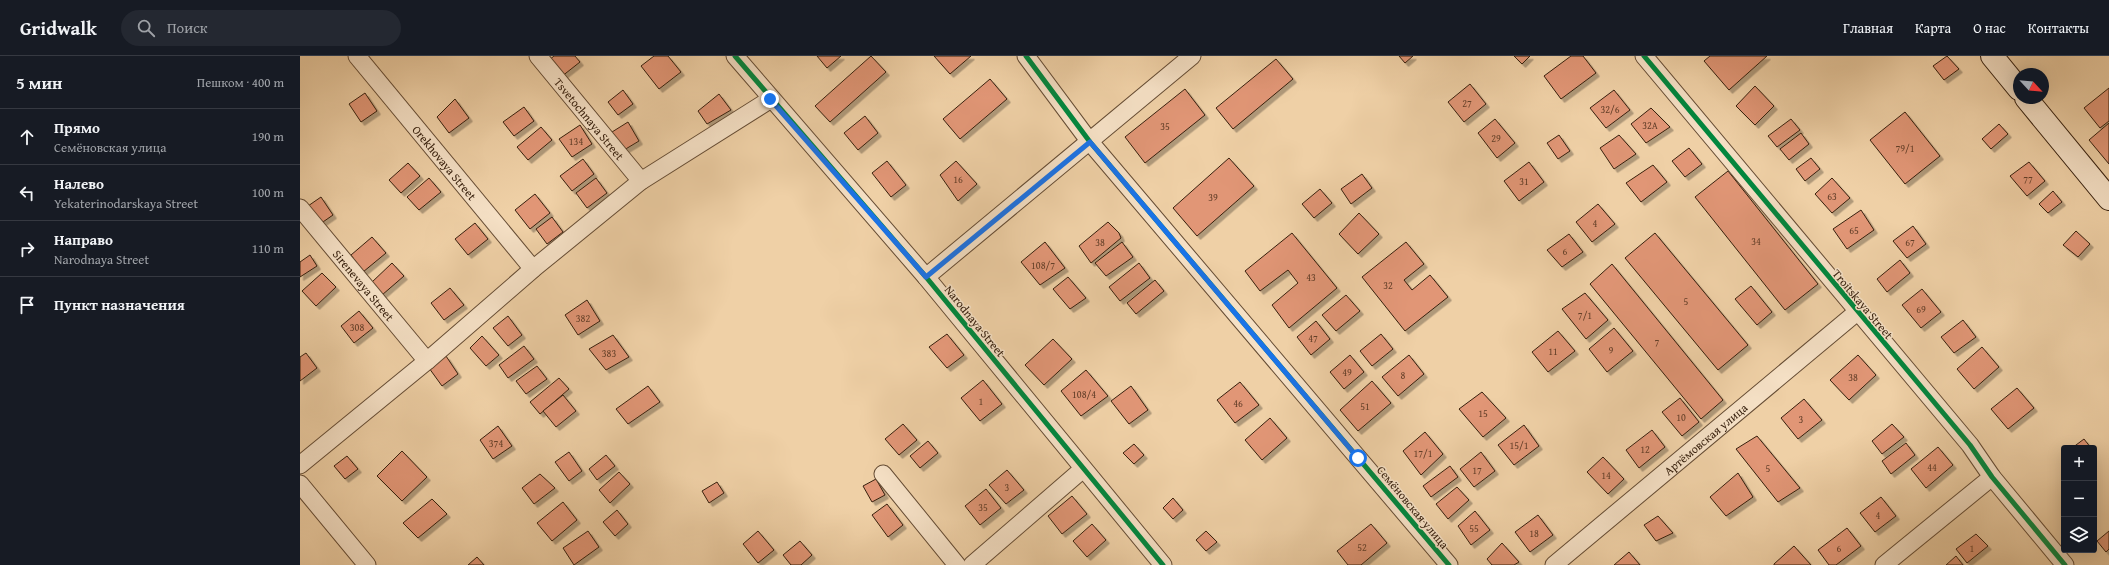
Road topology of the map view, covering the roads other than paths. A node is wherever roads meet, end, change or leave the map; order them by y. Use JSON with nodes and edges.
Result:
{"nodes":[{"id":1,"x":357,"y":56,"type":"edge"},
{"id":2,"x":538,"y":56,"type":"edge"},
{"id":3,"x":735,"y":56,"type":"edge"},
{"id":4,"x":1026,"y":56,"type":"edge"},
{"id":5,"x":1192,"y":56,"type":"edge"},
{"id":6,"x":1644,"y":56,"type":"edge"},
{"id":7,"x":1992,"y":56,"type":"edge"},
{"id":8,"x":2013,"y":82,"type":"edge"},
{"id":9,"x":770,"y":99,"type":"junction"},
{"id":10,"x":2031,"y":104,"type":"edge"},
{"id":11,"x":1090,"y":142,"type":"junction"},
{"id":12,"x":641,"y":181,"type":"junction"},
{"id":13,"x":2109,"y":199,"type":"edge"},
{"id":14,"x":300,"y":208,"type":"edge"},
{"id":15,"x":533,"y":269,"type":"junction"},
{"id":16,"x":926,"y":277,"type":"junction"},
{"id":17,"x":1857,"y":312,"type":"junction"},
{"id":18,"x":427,"y":361,"type":"junction"},
{"id":19,"x":300,"y":465,"type":"edge"},
{"id":20,"x":1084,"y":469,"type":"junction"},
{"id":21,"x":883,"y":474,"type":"dead end"},
{"id":22,"x":1992,"y":477,"type":"junction"},
{"id":23,"x":300,"y":484,"type":"edge"},
{"id":24,"x":367,"y":565,"type":"edge"},
{"id":25,"x":957,"y":565,"type":"edge"},
{"id":26,"x":972,"y":565,"type":"edge"},
{"id":27,"x":1163,"y":565,"type":"edge"},
{"id":28,"x":1449,"y":565,"type":"edge"},
{"id":29,"x":1554,"y":565,"type":"edge"},
{"id":30,"x":1884,"y":565,"type":"edge"},
{"id":31,"x":2065,"y":565,"type":"edge"}],
"edges":[{"from":1,"to":15,"type":"street","name":"Orekhovaya Street"},
{"from":2,"to":12,"type":"street","name":"Tsvetochnaya Street"},
{"from":3,"to":9,"type":"street","name":"Narodnaya Street"},
{"from":4,"to":11,"type":"street","name":"Семёновская улица"},
{"from":5,"to":11,"type":"street"},
{"from":6,"to":17,"type":"street","name":"Troitskaya Street"},
{"from":7,"to":8,"type":"street"},
{"from":9,"to":12,"type":"street"},
{"from":9,"to":16,"type":"street","name":"Narodnaya Street"},
{"from":10,"to":13,"type":"street"},
{"from":11,"to":16,"type":"street"},
{"from":11,"to":28,"type":"street","name":"Семёновская улица"},
{"from":12,"to":15,"type":"street"},
{"from":14,"to":18,"type":"street","name":"Sirenevaya Street"},
{"from":15,"to":18,"type":"street"},
{"from":16,"to":20,"type":"street","name":"Narodnaya Street"},
{"from":17,"to":22,"type":"street","name":"Troitskaya Street"},
{"from":17,"to":29,"type":"street","name":"Артёмовская улица"},
{"from":18,"to":19,"type":"street"},
{"from":20,"to":26,"type":"street"},
{"from":20,"to":27,"type":"street","name":"Narodnaya Street"},
{"from":21,"to":25,"type":"street"},
{"from":22,"to":30,"type":"street"},
{"from":22,"to":31,"type":"street","name":"Troitskaya Street"},
{"from":23,"to":24,"type":"street"}]}
